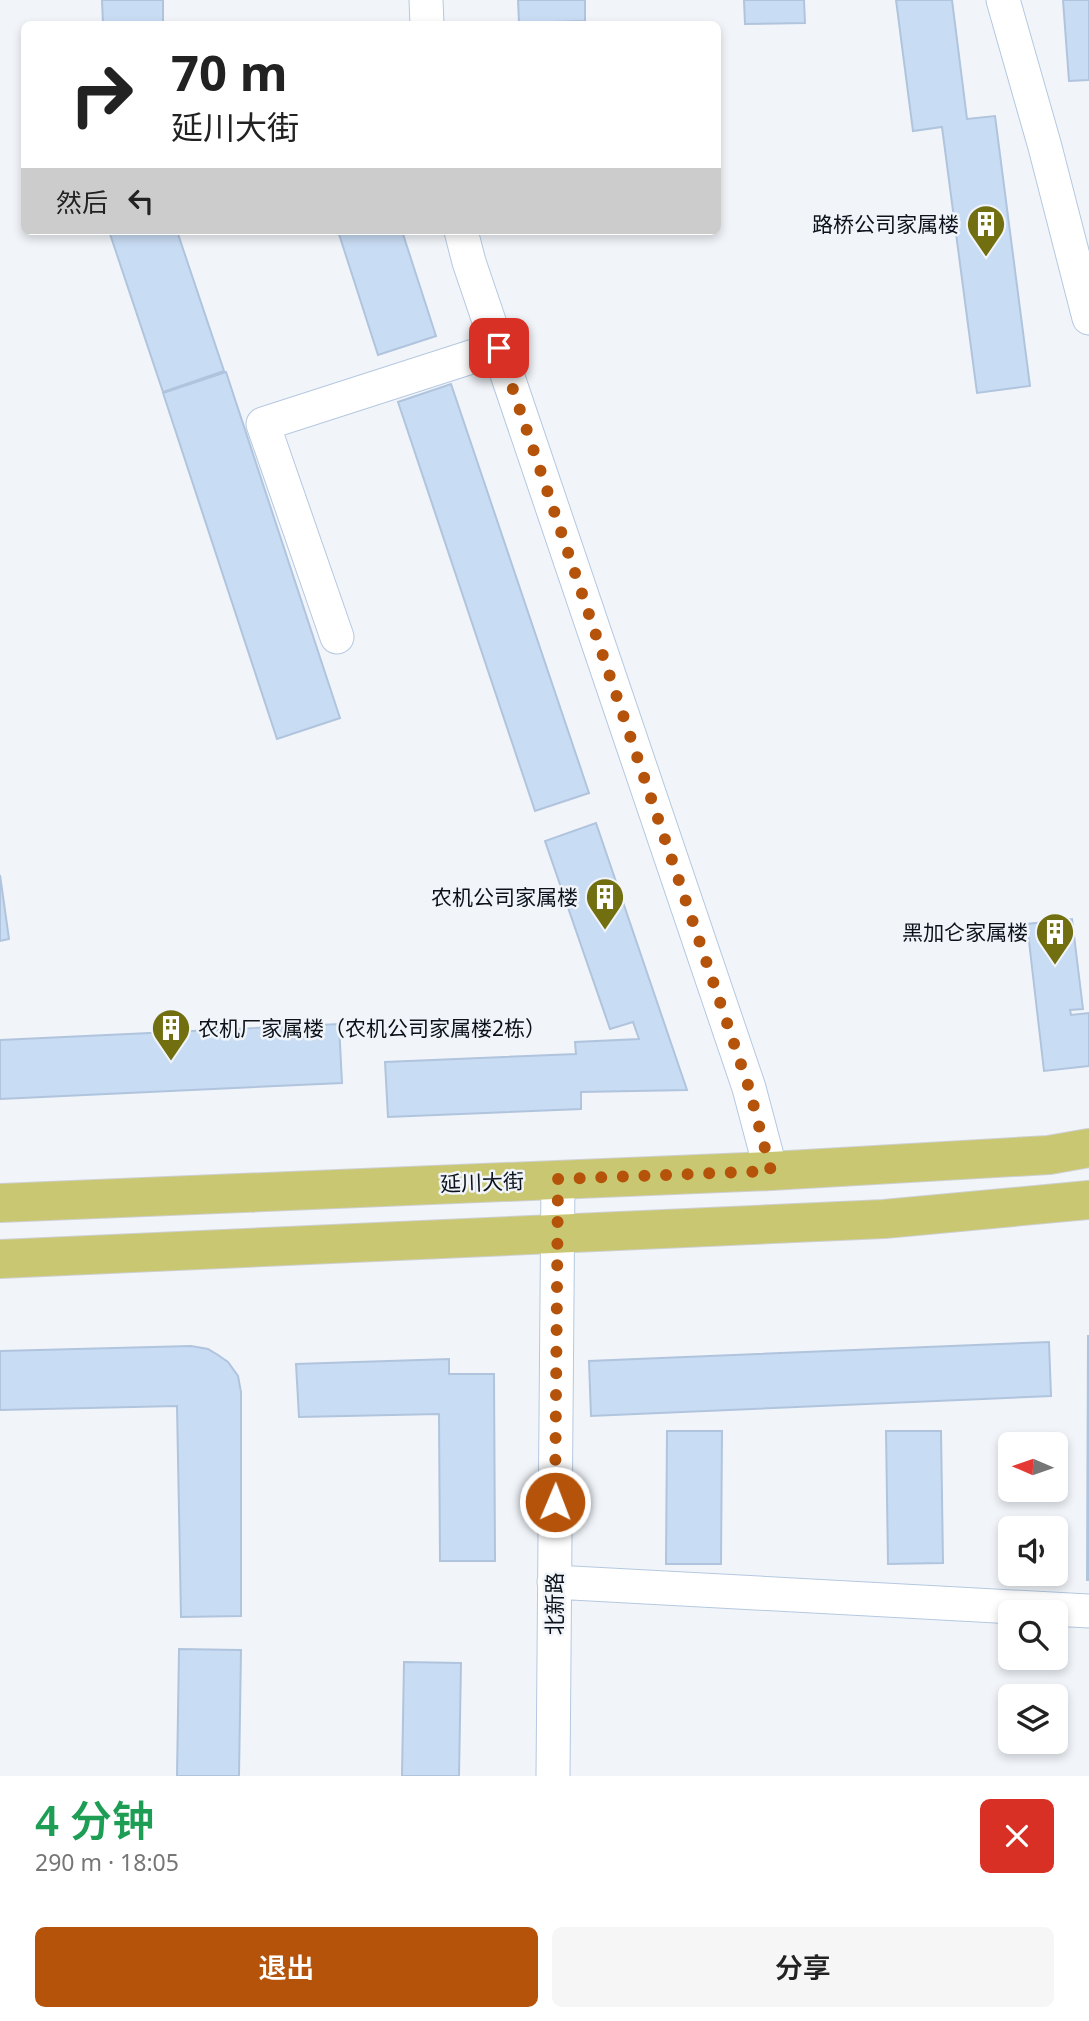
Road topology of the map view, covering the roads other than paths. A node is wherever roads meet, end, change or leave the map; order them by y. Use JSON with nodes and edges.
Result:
{"nodes":[{"id":1,"x":426,"y":0,"type":"edge"},
{"id":2,"x":1003,"y":0,"type":"edge"},
{"id":3,"x":427,"y":21,"type":"edge"},
{"id":4,"x":462,"y":235,"type":"edge"},
{"id":5,"x":1088,"y":309,"type":"edge"},
{"id":6,"x":499,"y":348,"type":"junction"},
{"id":7,"x":337,"y":637,"type":"dead end"},
{"id":8,"x":1089,"y":1148,"type":"edge"},
{"id":9,"x":771,"y":1171,"type":"junction"},
{"id":10,"x":558,"y":1179,"type":"junction"},
{"id":11,"x":1089,"y":1200,"type":"edge"},
{"id":12,"x":0,"y":1203,"type":"edge"},
{"id":13,"x":557,"y":1235,"type":"junction"},
{"id":14,"x":0,"y":1259,"type":"edge"},
{"id":15,"x":554,"y":1582,"type":"junction"},
{"id":16,"x":1089,"y":1611,"type":"edge"},
{"id":17,"x":553,"y":1776,"type":"edge"}],
"edges":[{"from":1,"to":3,"type":"street"},
{"from":2,"to":5,"type":"street"},
{"from":4,"to":6,"type":"street"},
{"from":6,"to":7,"type":"street"},
{"from":6,"to":9,"type":"street"},
{"from":8,"to":9,"type":"main road","name":"延川大街"},
{"from":9,"to":10,"type":"main road","name":"延川大街"},
{"from":10,"to":12,"type":"main road","name":"延川大街"},
{"from":10,"to":13,"type":"street","name":"北新路"},
{"from":11,"to":13,"type":"main road"},
{"from":13,"to":14,"type":"main road"},
{"from":13,"to":15,"type":"street","name":"北新路"},
{"from":15,"to":16,"type":"street"},
{"from":15,"to":17,"type":"street","name":"北新路"}]}
